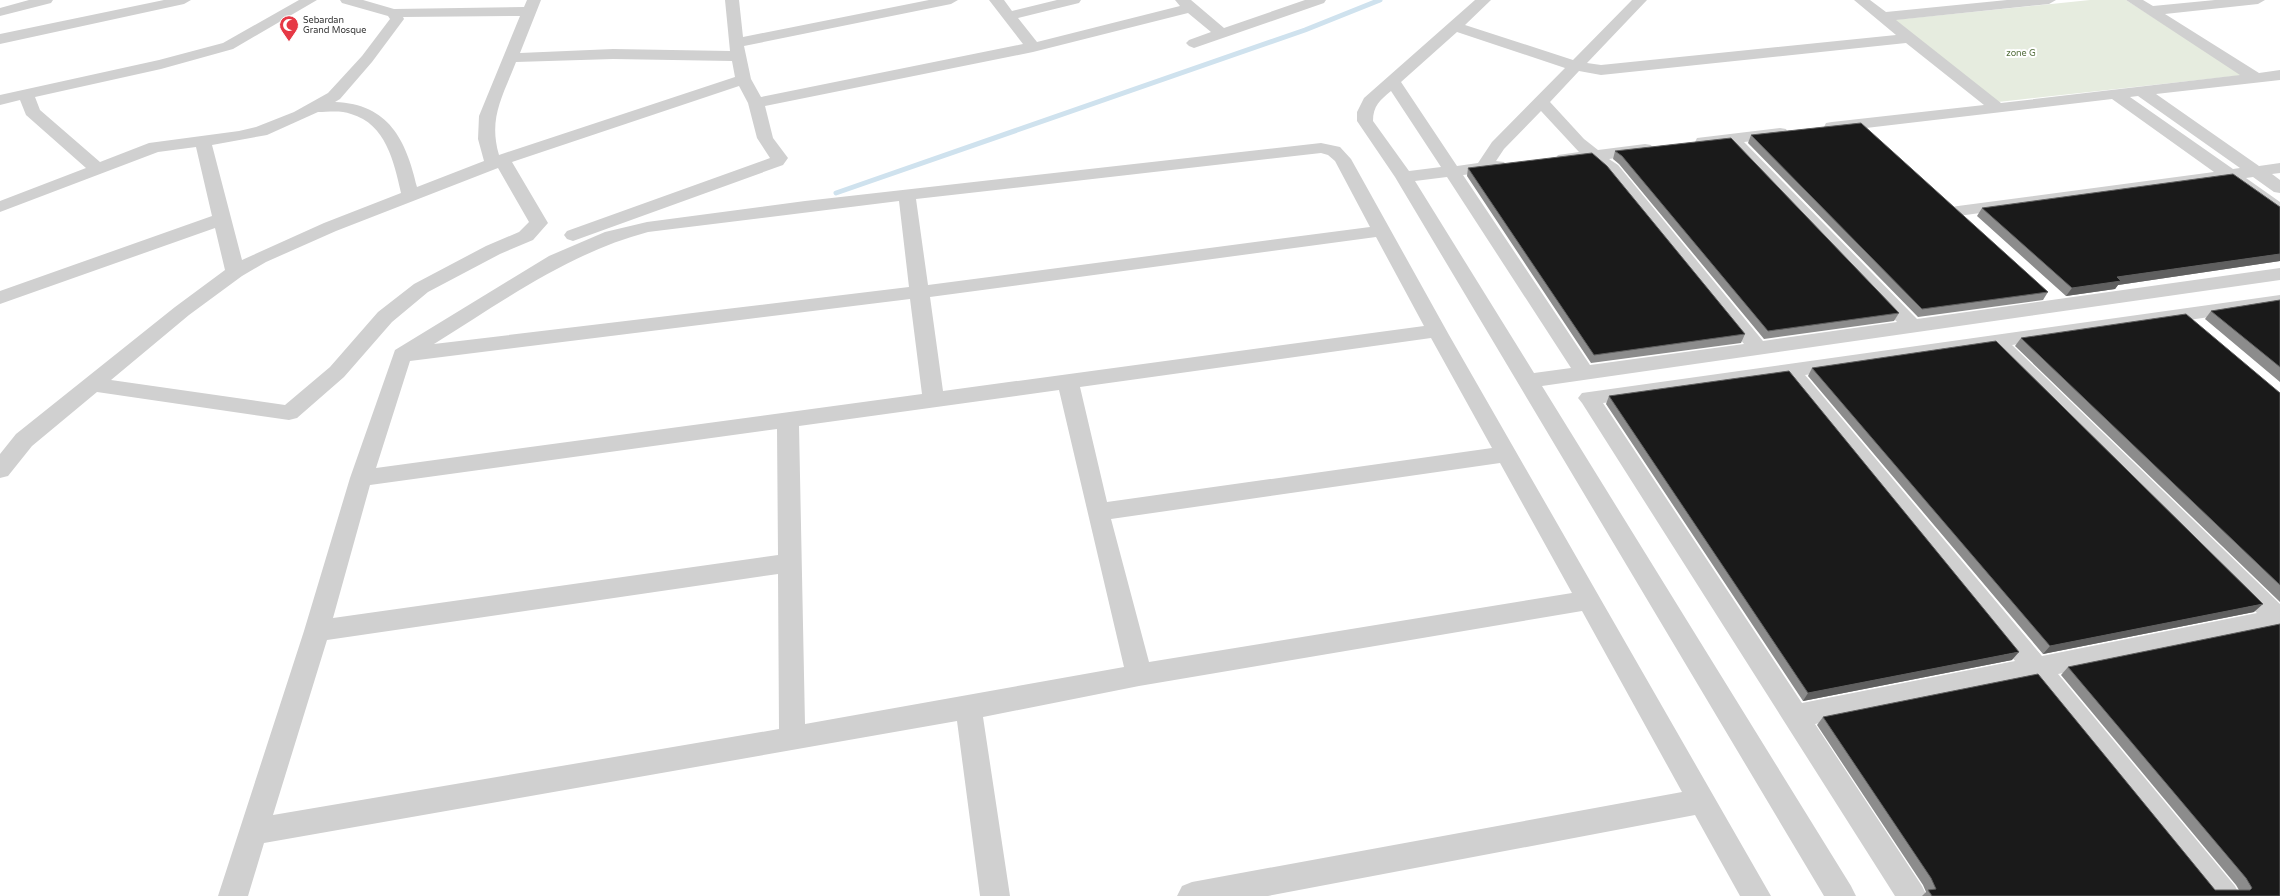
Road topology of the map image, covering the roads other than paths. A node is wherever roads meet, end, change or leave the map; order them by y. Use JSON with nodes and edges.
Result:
{"nodes":[{"id":1,"x":46,"y":0,"type":"edge"},
{"id":2,"x":184,"y":0,"type":"edge"},
{"id":3,"x":310,"y":0,"type":"edge"},
{"id":4,"x":347,"y":0,"type":"edge"},
{"id":5,"x":732,"y":0,"type":"edge"},
{"id":6,"x":951,"y":0,"type":"edge"},
{"id":7,"x":996,"y":0,"type":"edge"},
{"id":8,"x":1074,"y":0,"type":"edge"},
{"id":9,"x":1319,"y":0,"type":"edge"},
{"id":10,"x":1484,"y":0,"type":"edge"},
{"id":11,"x":1640,"y":0,"type":"edge"},
{"id":12,"x":1861,"y":0,"type":"edge"},
{"id":13,"x":2049,"y":0,"type":"edge"},
{"id":14,"x":2133,"y":0,"type":"edge"},
{"id":15,"x":2258,"y":0,"type":"edge"},
{"id":16,"x":1186,"y":4,"type":"edge"},
{"id":17,"x":532,"y":5,"type":"edge"},
{"id":18,"x":893,"y":5,"type":"edge"},
{"id":19,"x":2150,"y":11,"type":"junction"},
{"id":20,"x":0,"y":12,"type":"edge"},
{"id":21,"x":394,"y":13,"type":"junction"},
{"id":22,"x":1010,"y":16,"type":"junction"},
{"id":23,"x":1883,"y":17,"type":"junction"},
{"id":24,"x":1454,"y":26,"type":"junction"},
{"id":25,"x":1222,"y":34,"type":"junction"},
{"id":26,"x":1909,"y":38,"type":"junction"},
{"id":27,"x":0,"y":39,"type":"edge"},
{"id":28,"x":1194,"y":43,"type":"dead end"},
{"id":29,"x":1033,"y":47,"type":"junction"},
{"id":30,"x":737,"y":50,"type":"junction"},
{"id":31,"x":512,"y":58,"type":"junction"},
{"id":32,"x":1576,"y":66,"type":"junction"},
{"id":33,"x":2280,"y":75,"type":"edge"},
{"id":34,"x":2256,"y":78,"type":"junction"},
{"id":35,"x":743,"y":79,"type":"junction"},
{"id":36,"x":1392,"y":80,"type":"junction"},
{"id":37,"x":2141,"y":91,"type":"junction"},
{"id":38,"x":2115,"y":94,"type":"junction"},
{"id":39,"x":27,"y":96,"type":"junction"},
{"id":40,"x":0,"y":100,"type":"edge"},
{"id":41,"x":1541,"y":102,"type":"junction"},
{"id":42,"x":756,"y":103,"type":"junction"},
{"id":43,"x":317,"y":107,"type":"junction"},
{"id":44,"x":1998,"y":108,"type":"junction"},
{"id":45,"x":1862,"y":124,"type":"junction"},
{"id":46,"x":1816,"y":129,"type":"edge"},
{"id":47,"x":1793,"y":132,"type":"edge"},
{"id":48,"x":1732,"y":139,"type":"junction"},
{"id":49,"x":1879,"y":139,"type":"edge"},
{"id":50,"x":203,"y":141,"type":"junction"},
{"id":51,"x":1686,"y":144,"type":"edge"},
{"id":52,"x":1663,"y":147,"type":"edge"},
{"id":53,"x":1593,"y":155,"type":"junction"},
{"id":54,"x":1546,"y":161,"type":"edge"},
{"id":55,"x":497,"y":162,"type":"junction"},
{"id":56,"x":1514,"y":165,"type":"edge"},
{"id":57,"x":1482,"y":168,"type":"junction"},
{"id":58,"x":2280,"y":168,"type":"edge"},
{"id":59,"x":98,"y":169,"type":"junction"},
{"id":60,"x":2256,"y":171,"type":"junction"},
{"id":61,"x":1453,"y":172,"type":"junction"},
{"id":62,"x":2230,"y":174,"type":"junction"},
{"id":63,"x":1404,"y":177,"type":"junction"},
{"id":64,"x":2280,"y":188,"type":"edge"},
{"id":65,"x":411,"y":196,"type":"junction"},
{"id":66,"x":907,"y":196,"type":"junction"},
{"id":67,"x":0,"y":207,"type":"edge"},
{"id":68,"x":2280,"y":210,"type":"edge"},
{"id":69,"x":222,"y":219,"type":"junction"},
{"id":70,"x":1975,"y":227,"type":"edge"},
{"id":71,"x":1382,"y":231,"type":"junction"},
{"id":72,"x":573,"y":235,"type":"dead end"},
{"id":73,"x":235,"y":272,"type":"junction"},
{"id":74,"x":2280,"y":274,"type":"edge"},
{"id":75,"x":2045,"y":290,"type":"edge"},
{"id":76,"x":919,"y":292,"type":"junction"},
{"id":77,"x":0,"y":298,"type":"edge"},
{"id":78,"x":2280,"y":301,"type":"edge"},
{"id":79,"x":2062,"y":305,"type":"junction"},
{"id":80,"x":2183,"y":314,"type":"junction"},
{"id":81,"x":1912,"y":327,"type":"junction"},
{"id":82,"x":2202,"y":329,"type":"edge"},
{"id":83,"x":1436,"y":331,"type":"junction"},
{"id":84,"x":1995,"y":340,"type":"junction"},
{"id":85,"x":1759,"y":349,"type":"junction"},
{"id":86,"x":402,"y":355,"type":"junction"},
{"id":87,"x":1790,"y":370,"type":"junction"},
{"id":88,"x":1585,"y":373,"type":"junction"},
{"id":89,"x":1528,"y":381,"type":"junction"},
{"id":90,"x":1068,"y":382,"type":"junction"},
{"id":91,"x":92,"y":384,"type":"junction"},
{"id":92,"x":933,"y":399,"type":"junction"},
{"id":93,"x":788,"y":420,"type":"junction"},
{"id":94,"x":1505,"y":454,"type":"junction"},
{"id":95,"x":0,"y":470,"type":"edge"},
{"id":96,"x":361,"y":478,"type":"junction"},
{"id":97,"x":1098,"y":512,"type":"junction"},
{"id":98,"x":790,"y":563,"type":"junction"},
{"id":99,"x":1590,"y":600,"type":"junction"},
{"id":100,"x":2280,"y":620,"type":"edge"},
{"id":101,"x":317,"y":631,"type":"junction"},
{"id":102,"x":2036,"y":667,"type":"junction"},
{"id":103,"x":1139,"y":674,"type":"junction"},
{"id":104,"x":968,"y":708,"type":"junction"},
{"id":105,"x":1796,"y":716,"type":"junction"},
{"id":106,"x":792,"y":737,"type":"junction"},
{"id":107,"x":1701,"y":800,"type":"junction"},
{"id":108,"x":253,"y":832,"type":"junction"},
{"id":109,"x":233,"y":896,"type":"edge"},
{"id":110,"x":995,"y":896,"type":"edge"},
{"id":111,"x":1192,"y":896,"type":"edge"},
{"id":112,"x":1756,"y":896,"type":"edge"},
{"id":113,"x":1841,"y":896,"type":"edge"},
{"id":114,"x":1912,"y":896,"type":"edge"},
{"id":115,"x":2226,"y":896,"type":"edge"}],
"edges":[{"from":1,"to":20,"type":"street"},
{"from":2,"to":27,"type":"street"},
{"from":3,"to":39,"type":"street"},
{"from":4,"to":21,"type":"street"},
{"from":5,"to":30,"type":"street"},
{"from":6,"to":18,"type":"street"},
{"from":7,"to":22,"type":"street"},
{"from":8,"to":22,"type":"street"},
{"from":9,"to":25,"type":"street"},
{"from":10,"to":24,"type":"street"},
{"from":11,"to":32,"type":"street"},
{"from":12,"to":23,"type":"street"},
{"from":13,"to":23,"type":"street"},
{"from":14,"to":19,"type":"street"},
{"from":15,"to":19,"type":"street"},
{"from":16,"to":25,"type":"street"},
{"from":16,"to":29,"type":"street"},
{"from":17,"to":21,"type":"street"},
{"from":17,"to":31,"type":"street"},
{"from":18,"to":30,"type":"street"},
{"from":19,"to":34,"type":"street"},
{"from":21,"to":43,"type":"street"},
{"from":22,"to":29,"type":"street"},
{"from":23,"to":26,"type":"street"},
{"from":24,"to":32,"type":"street"},
{"from":24,"to":36,"type":"street"},
{"from":25,"to":28,"type":"street"},
{"from":26,"to":32,"type":"street"},
{"from":26,"to":44,"type":"street"},
{"from":29,"to":42,"type":"street"},
{"from":30,"to":31,"type":"street"},
{"from":30,"to":35,"type":"street"},
{"from":31,"to":55,"type":"street"},
{"from":32,"to":41,"type":"street"},
{"from":33,"to":34,"type":"street"},
{"from":34,"to":37,"type":"street"},
{"from":35,"to":42,"type":"street"},
{"from":35,"to":55,"type":"street"},
{"from":36,"to":61,"type":"street"},
{"from":36,"to":63,"type":"street"},
{"from":37,"to":38,"type":"street"},
{"from":37,"to":60,"type":"street"},
{"from":38,"to":44,"type":"street"},
{"from":38,"to":62,"type":"street"},
{"from":39,"to":40,"type":"street"},
{"from":39,"to":59,"type":"street"},
{"from":41,"to":53,"type":"street"},
{"from":41,"to":57,"type":"street"},
{"from":42,"to":72,"type":"street"},
{"from":43,"to":50,"type":"street"},
{"from":43,"to":65,"type":"street"},
{"from":44,"to":45,"type":"street"},
{"from":45,"to":46,"type":"street"},
{"from":45,"to":49,"type":"street"},
{"from":47,"to":48,"type":"street"},
{"from":48,"to":51,"type":"street"},
{"from":48,"to":81,"type":"street"},
{"from":50,"to":59,"type":"street"},
{"from":50,"to":69,"type":"street"},
{"from":52,"to":53,"type":"street"},
{"from":53,"to":54,"type":"street"},
{"from":53,"to":85,"type":"street"},
{"from":55,"to":65,"type":"street"},
{"from":55,"to":91,"type":"street"},
{"from":56,"to":57,"type":"street"},
{"from":57,"to":61,"type":"street"},
{"from":58,"to":60,"type":"street"},
{"from":59,"to":67,"type":"street"},
{"from":60,"to":62,"type":"street"},
{"from":60,"to":64,"type":"street"},
{"from":61,"to":63,"type":"street"},
{"from":61,"to":88,"type":"street"},
{"from":62,"to":68,"type":"street"},
{"from":62,"to":70,"type":"street"},
{"from":63,"to":89,"type":"street"},
{"from":65,"to":73,"type":"street"},
{"from":66,"to":71,"type":"street"},
{"from":66,"to":76,"type":"street"},
{"from":66,"to":86,"type":"street"},
{"from":69,"to":73,"type":"street"},
{"from":69,"to":77,"type":"street"},
{"from":71,"to":76,"type":"street"},
{"from":71,"to":83,"type":"street"},
{"from":73,"to":91,"type":"street"},
{"from":74,"to":79,"type":"street"},
{"from":75,"to":79,"type":"street"},
{"from":76,"to":86,"type":"street"},
{"from":76,"to":92,"type":"street"},
{"from":78,"to":80,"type":"street"},
{"from":79,"to":81,"type":"street"},
{"from":80,"to":82,"type":"street"},
{"from":80,"to":84,"type":"street"},
{"from":81,"to":85,"type":"street"},
{"from":83,"to":90,"type":"street"},
{"from":83,"to":94,"type":"street"},
{"from":84,"to":87,"type":"street"},
{"from":84,"to":100,"type":"street"},
{"from":85,"to":88,"type":"street"},
{"from":86,"to":96,"type":"street"},
{"from":87,"to":102,"type":"street"},
{"from":87,"to":105,"type":"street"},
{"from":88,"to":89,"type":"street"},
{"from":89,"to":113,"type":"street"},
{"from":90,"to":92,"type":"street"},
{"from":90,"to":97,"type":"street"},
{"from":91,"to":95,"type":"street"},
{"from":92,"to":93,"type":"street"},
{"from":93,"to":96,"type":"street"},
{"from":93,"to":98,"type":"street"},
{"from":94,"to":97,"type":"street"},
{"from":94,"to":99,"type":"street"},
{"from":96,"to":101,"type":"street"},
{"from":97,"to":103,"type":"street"},
{"from":98,"to":101,"type":"street"},
{"from":98,"to":106,"type":"street"},
{"from":99,"to":103,"type":"street"},
{"from":99,"to":107,"type":"street"},
{"from":100,"to":102,"type":"street"},
{"from":101,"to":108,"type":"street"},
{"from":102,"to":105,"type":"street"},
{"from":102,"to":115,"type":"street"},
{"from":103,"to":104,"type":"street"},
{"from":104,"to":106,"type":"street"},
{"from":104,"to":110,"type":"street"},
{"from":105,"to":114,"type":"street"},
{"from":106,"to":108,"type":"street"},
{"from":107,"to":111,"type":"street"},
{"from":107,"to":112,"type":"street"},
{"from":108,"to":109,"type":"street"}]}
